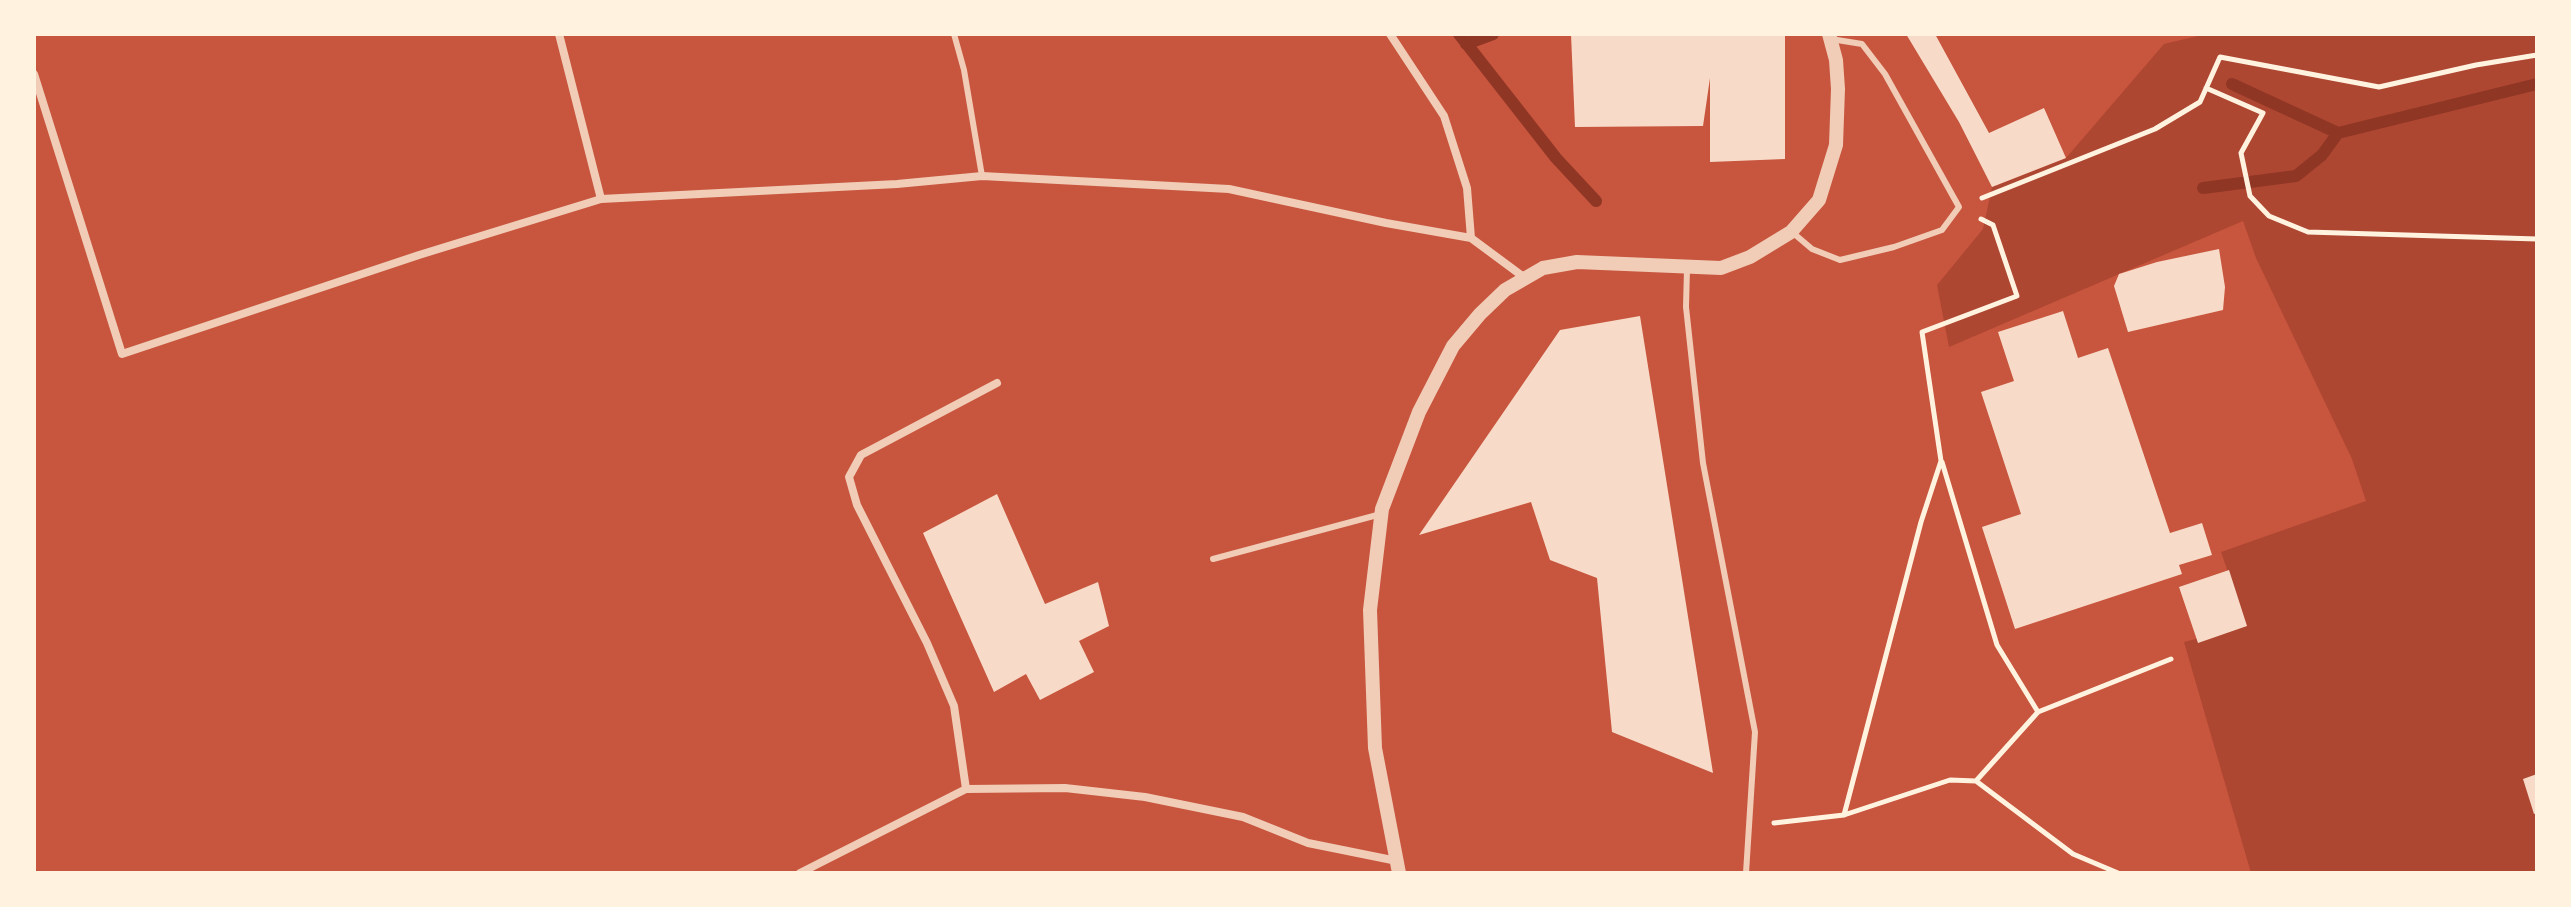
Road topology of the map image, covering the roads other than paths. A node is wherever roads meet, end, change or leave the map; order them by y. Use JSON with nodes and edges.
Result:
{"nodes":[{"id":1,"x":559,"y":34,"type":"edge"},
{"id":2,"x":954,"y":34,"type":"edge"},
{"id":3,"x":1390,"y":34,"type":"edge"},
{"id":4,"x":1830,"y":37,"type":"edge"},
{"id":5,"x":34,"y":74,"type":"edge"},
{"id":6,"x":982,"y":176,"type":"junction"},
{"id":7,"x":601,"y":199,"type":"junction"},
{"id":8,"x":1791,"y":232,"type":"junction"},
{"id":9,"x":1471,"y":238,"type":"junction"},
{"id":10,"x":1687,"y":265,"type":"junction"},
{"id":11,"x":1525,"y":278,"type":"junction"},
{"id":12,"x":997,"y":383,"type":"dead end"},
{"id":13,"x":1381,"y":514,"type":"junction"},
{"id":14,"x":1213,"y":559,"type":"dead end"},
{"id":15,"x":966,"y":789,"type":"junction"},
{"id":16,"x":1398,"y":867,"type":"edge"},
{"id":17,"x":800,"y":873,"type":"edge"},
{"id":18,"x":1746,"y":873,"type":"edge"}],
"edges":[{"from":1,"to":7,"type":"street"},
{"from":2,"to":6,"type":"lane"},
{"from":3,"to":9,"type":"street"},
{"from":4,"to":8,"type":"street"},
{"from":4,"to":8,"type":"lane"},
{"from":5,"to":7,"type":"street"},
{"from":6,"to":7,"type":"street"},
{"from":6,"to":9,"type":"street"},
{"from":8,"to":10,"type":"street"},
{"from":9,"to":11,"type":"street"},
{"from":10,"to":11,"type":"street"},
{"from":10,"to":18,"type":"lane"},
{"from":11,"to":13,"type":"street"},
{"from":12,"to":15,"type":"street"},
{"from":13,"to":14,"type":"lane"},
{"from":13,"to":16,"type":"street"},
{"from":15,"to":16,"type":"street"},
{"from":15,"to":17,"type":"street"}]}
